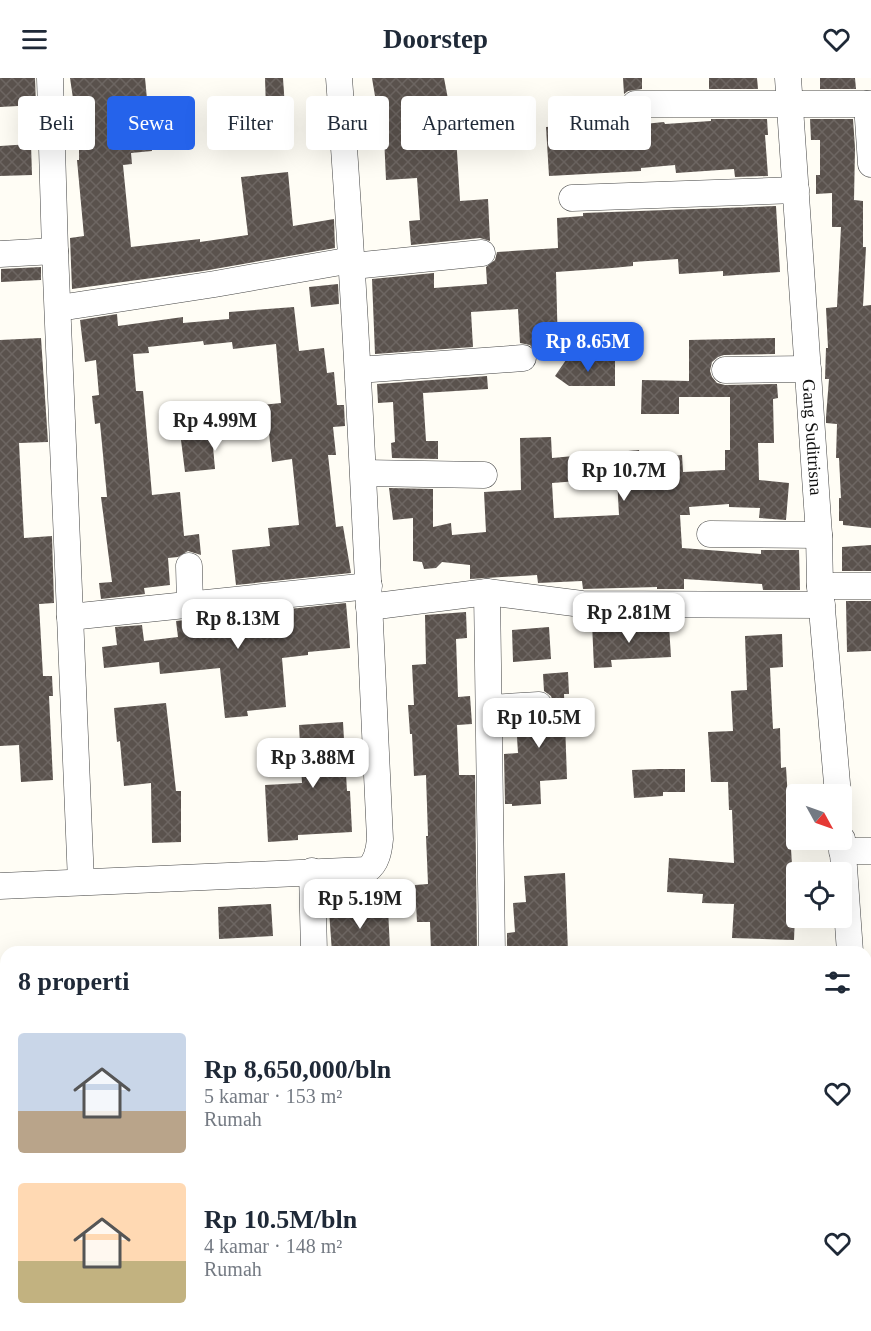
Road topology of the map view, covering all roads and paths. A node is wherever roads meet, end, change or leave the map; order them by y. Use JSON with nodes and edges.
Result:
{"nodes":[{"id":1,"x":50,"y":78,"type":"edge"},
{"id":2,"x":339,"y":78,"type":"edge"},
{"id":3,"x":788,"y":78,"type":"edge"},
{"id":4,"x":651,"y":104,"type":"edge"},
{"id":5,"x":790,"y":104,"type":"junction"},
{"id":6,"x":869,"y":104,"type":"edge"},
{"id":7,"x":871,"y":164,"type":"edge"},
{"id":8,"x":796,"y":190,"type":"junction"},
{"id":9,"x":572,"y":198,"type":"dead end"},
{"id":10,"x":55,"y":251,"type":"junction"},
{"id":11,"x":0,"y":254,"type":"edge"},
{"id":12,"x":482,"y":254,"type":"dead end"},
{"id":13,"x":352,"y":263,"type":"junction"},
{"id":14,"x":58,"y":308,"type":"junction"},
{"id":15,"x":523,"y":358,"type":"dead end"},
{"id":16,"x":808,"y":369,"type":"junction"},
{"id":17,"x":358,"y":370,"type":"junction"},
{"id":18,"x":725,"y":370,"type":"dead end"},
{"id":19,"x":364,"y":473,"type":"junction"},
{"id":20,"x":484,"y":475,"type":"dead end"},
{"id":21,"x":710,"y":534,"type":"dead end"},
{"id":22,"x":819,"y":535,"type":"junction"},
{"id":23,"x":189,"y":566,"type":"dead end"},
{"id":24,"x":871,"y":586,"type":"edge"},
{"id":25,"x":487,"y":592,"type":"junction"},
{"id":26,"x":821,"y":595,"type":"junction"},
{"id":27,"x":369,"y":596,"type":"junction"},
{"id":28,"x":190,"y":605,"type":"junction"},
{"id":29,"x":70,"y":617,"type":"junction"},
{"id":30,"x":539,"y":705,"type":"dead end"},
{"id":31,"x":490,"y":708,"type":"junction"},
{"id":32,"x":837,"y":784,"type":"edge"},
{"id":33,"x":852,"y":847,"type":"edge"},
{"id":34,"x":842,"y":850,"type":"edge"},
{"id":35,"x":871,"y":851,"type":"edge"},
{"id":36,"x":312,"y":871,"type":"junction"},
{"id":37,"x":81,"y":882,"type":"junction"},
{"id":38,"x":0,"y":886,"type":"edge"},
{"id":39,"x":314,"y":946,"type":"edge"},
{"id":40,"x":492,"y":946,"type":"edge"},
{"id":41,"x":850,"y":946,"type":"edge"}],
"edges":[{"from":1,"to":10,"type":"street"},
{"from":2,"to":13,"type":"street"},
{"from":3,"to":5,"type":"street","name":"Gang Suditrisna"},
{"from":4,"to":5,"type":"street"},
{"from":5,"to":6,"type":"street"},
{"from":5,"to":8,"type":"street","name":"Gang Suditrisna"},
{"from":6,"to":7,"type":"street"},
{"from":8,"to":9,"type":"street"},
{"from":8,"to":16,"type":"street","name":"Gang Suditrisna"},
{"from":10,"to":11,"type":"street"},
{"from":10,"to":14,"type":"street"},
{"from":12,"to":13,"type":"street"},
{"from":13,"to":14,"type":"street"},
{"from":13,"to":17,"type":"street"},
{"from":14,"to":29,"type":"street"},
{"from":15,"to":17,"type":"street"},
{"from":16,"to":18,"type":"street"},
{"from":16,"to":22,"type":"street","name":"Gang Suditrisna"},
{"from":17,"to":19,"type":"street"},
{"from":19,"to":20,"type":"street"},
{"from":19,"to":27,"type":"street"},
{"from":21,"to":22,"type":"street"},
{"from":22,"to":26,"type":"street","name":"Gang Suditrisna"},
{"from":23,"to":28,"type":"street"},
{"from":24,"to":26,"type":"street"},
{"from":25,"to":26,"type":"street"},
{"from":25,"to":27,"type":"street"},
{"from":25,"to":31,"type":"street"},
{"from":26,"to":32,"type":"street","name":"Gang Suditrisna"},
{"from":27,"to":28,"type":"street"},
{"from":27,"to":36,"type":"street"},
{"from":28,"to":29,"type":"street"},
{"from":29,"to":37,"type":"street"},
{"from":30,"to":31,"type":"street"},
{"from":31,"to":40,"type":"street"},
{"from":33,"to":35,"type":"street"},
{"from":34,"to":41,"type":"street"},
{"from":36,"to":37,"type":"street"},
{"from":36,"to":39,"type":"street"},
{"from":37,"to":38,"type":"street"}]}
